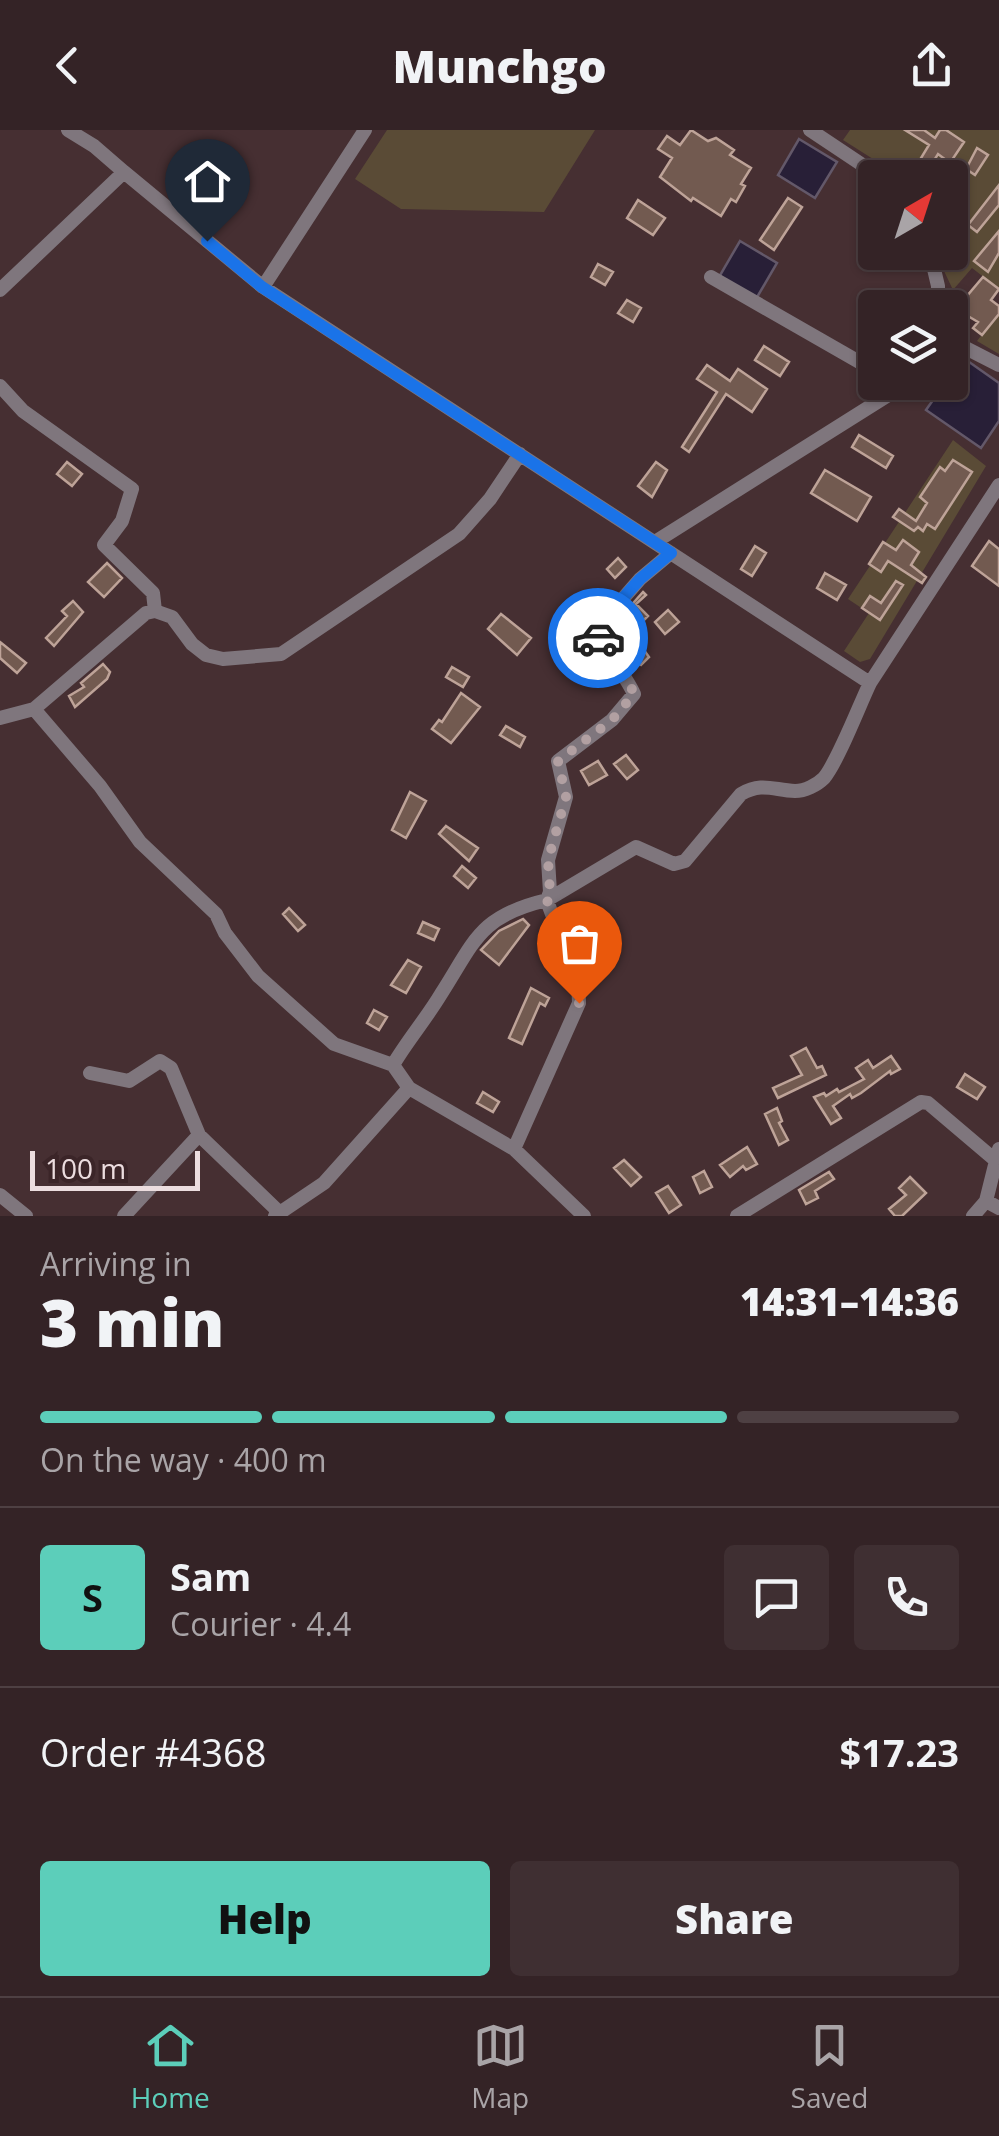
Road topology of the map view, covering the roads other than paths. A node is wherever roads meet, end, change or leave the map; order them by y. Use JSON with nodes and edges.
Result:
{"nodes":[{"id":1,"x":68,"y":130,"type":"edge"},
{"id":2,"x":365,"y":130,"type":"edge"},
{"id":3,"x":810,"y":130,"type":"edge"},
{"id":4,"x":858,"y":162,"type":"edge"},
{"id":5,"x":124,"y":172,"type":"junction"},
{"id":6,"x":710,"y":277,"type":"dead end"},
{"id":7,"x":262,"y":287,"type":"junction"},
{"id":8,"x":0,"y":290,"type":"edge"},
{"id":9,"x":968,"y":349,"type":"edge"},
{"id":10,"x":858,"y":361,"type":"edge"},
{"id":11,"x":999,"y":364,"type":"edge"},
{"id":12,"x":0,"y":386,"type":"edge"},
{"id":13,"x":877,"y":400,"type":"edge"},
{"id":14,"x":520,"y":454,"type":"junction"},
{"id":15,"x":999,"y":484,"type":"edge"},
{"id":16,"x":655,"y":542,"type":"junction"},
{"id":17,"x":671,"y":553,"type":"junction"},
{"id":18,"x":156,"y":611,"type":"junction"},
{"id":19,"x":870,"y":683,"type":"junction"},
{"id":20,"x":34,"y":709,"type":"junction"},
{"id":21,"x":0,"y":718,"type":"edge"},
{"id":22,"x":547,"y":900,"type":"junction"},
{"id":23,"x":392,"y":1065,"type":"junction"},
{"id":24,"x":90,"y":1073,"type":"dead end"},
{"id":25,"x":408,"y":1088,"type":"junction"},
{"id":26,"x":199,"y":1136,"type":"junction"},
{"id":27,"x":514,"y":1149,"type":"junction"},
{"id":28,"x":997,"y":1154,"type":"edge"},
{"id":29,"x":0,"y":1195,"type":"edge"},
{"id":30,"x":992,"y":1204,"type":"edge"},
{"id":31,"x":277,"y":1214,"type":"edge"},
{"id":32,"x":26,"y":1216,"type":"edge"},
{"id":33,"x":124,"y":1216,"type":"edge"},
{"id":34,"x":584,"y":1216,"type":"edge"},
{"id":35,"x":737,"y":1216,"type":"edge"},
{"id":36,"x":974,"y":1216,"type":"edge"}],
"edges":[{"from":1,"to":5,"type":"street"},
{"from":2,"to":7,"type":"street"},
{"from":3,"to":4,"type":"street"},
{"from":5,"to":7,"type":"street"},
{"from":5,"to":8,"type":"street"},
{"from":6,"to":10,"type":"street"},
{"from":7,"to":14,"type":"street"},
{"from":9,"to":11,"type":"street"},
{"from":12,"to":18,"type":"street"},
{"from":13,"to":16,"type":"street"},
{"from":14,"to":16,"type":"street"},
{"from":14,"to":18,"type":"street"},
{"from":15,"to":19,"type":"street"},
{"from":16,"to":17,"type":"street"},
{"from":17,"to":19,"type":"street"},
{"from":17,"to":22,"type":"street"},
{"from":18,"to":20,"type":"street"},
{"from":19,"to":22,"type":"street"},
{"from":20,"to":21,"type":"street"},
{"from":20,"to":23,"type":"street"},
{"from":22,"to":23,"type":"street"},
{"from":22,"to":27,"type":"street"},
{"from":23,"to":25,"type":"street"},
{"from":24,"to":26,"type":"street"},
{"from":25,"to":27,"type":"street"},
{"from":25,"to":31,"type":"street"},
{"from":26,"to":31,"type":"street"},
{"from":26,"to":33,"type":"street"},
{"from":27,"to":34,"type":"street"},
{"from":28,"to":30,"type":"street"},
{"from":28,"to":35,"type":"street"},
{"from":29,"to":32,"type":"street"},
{"from":30,"to":36,"type":"street"}]}
